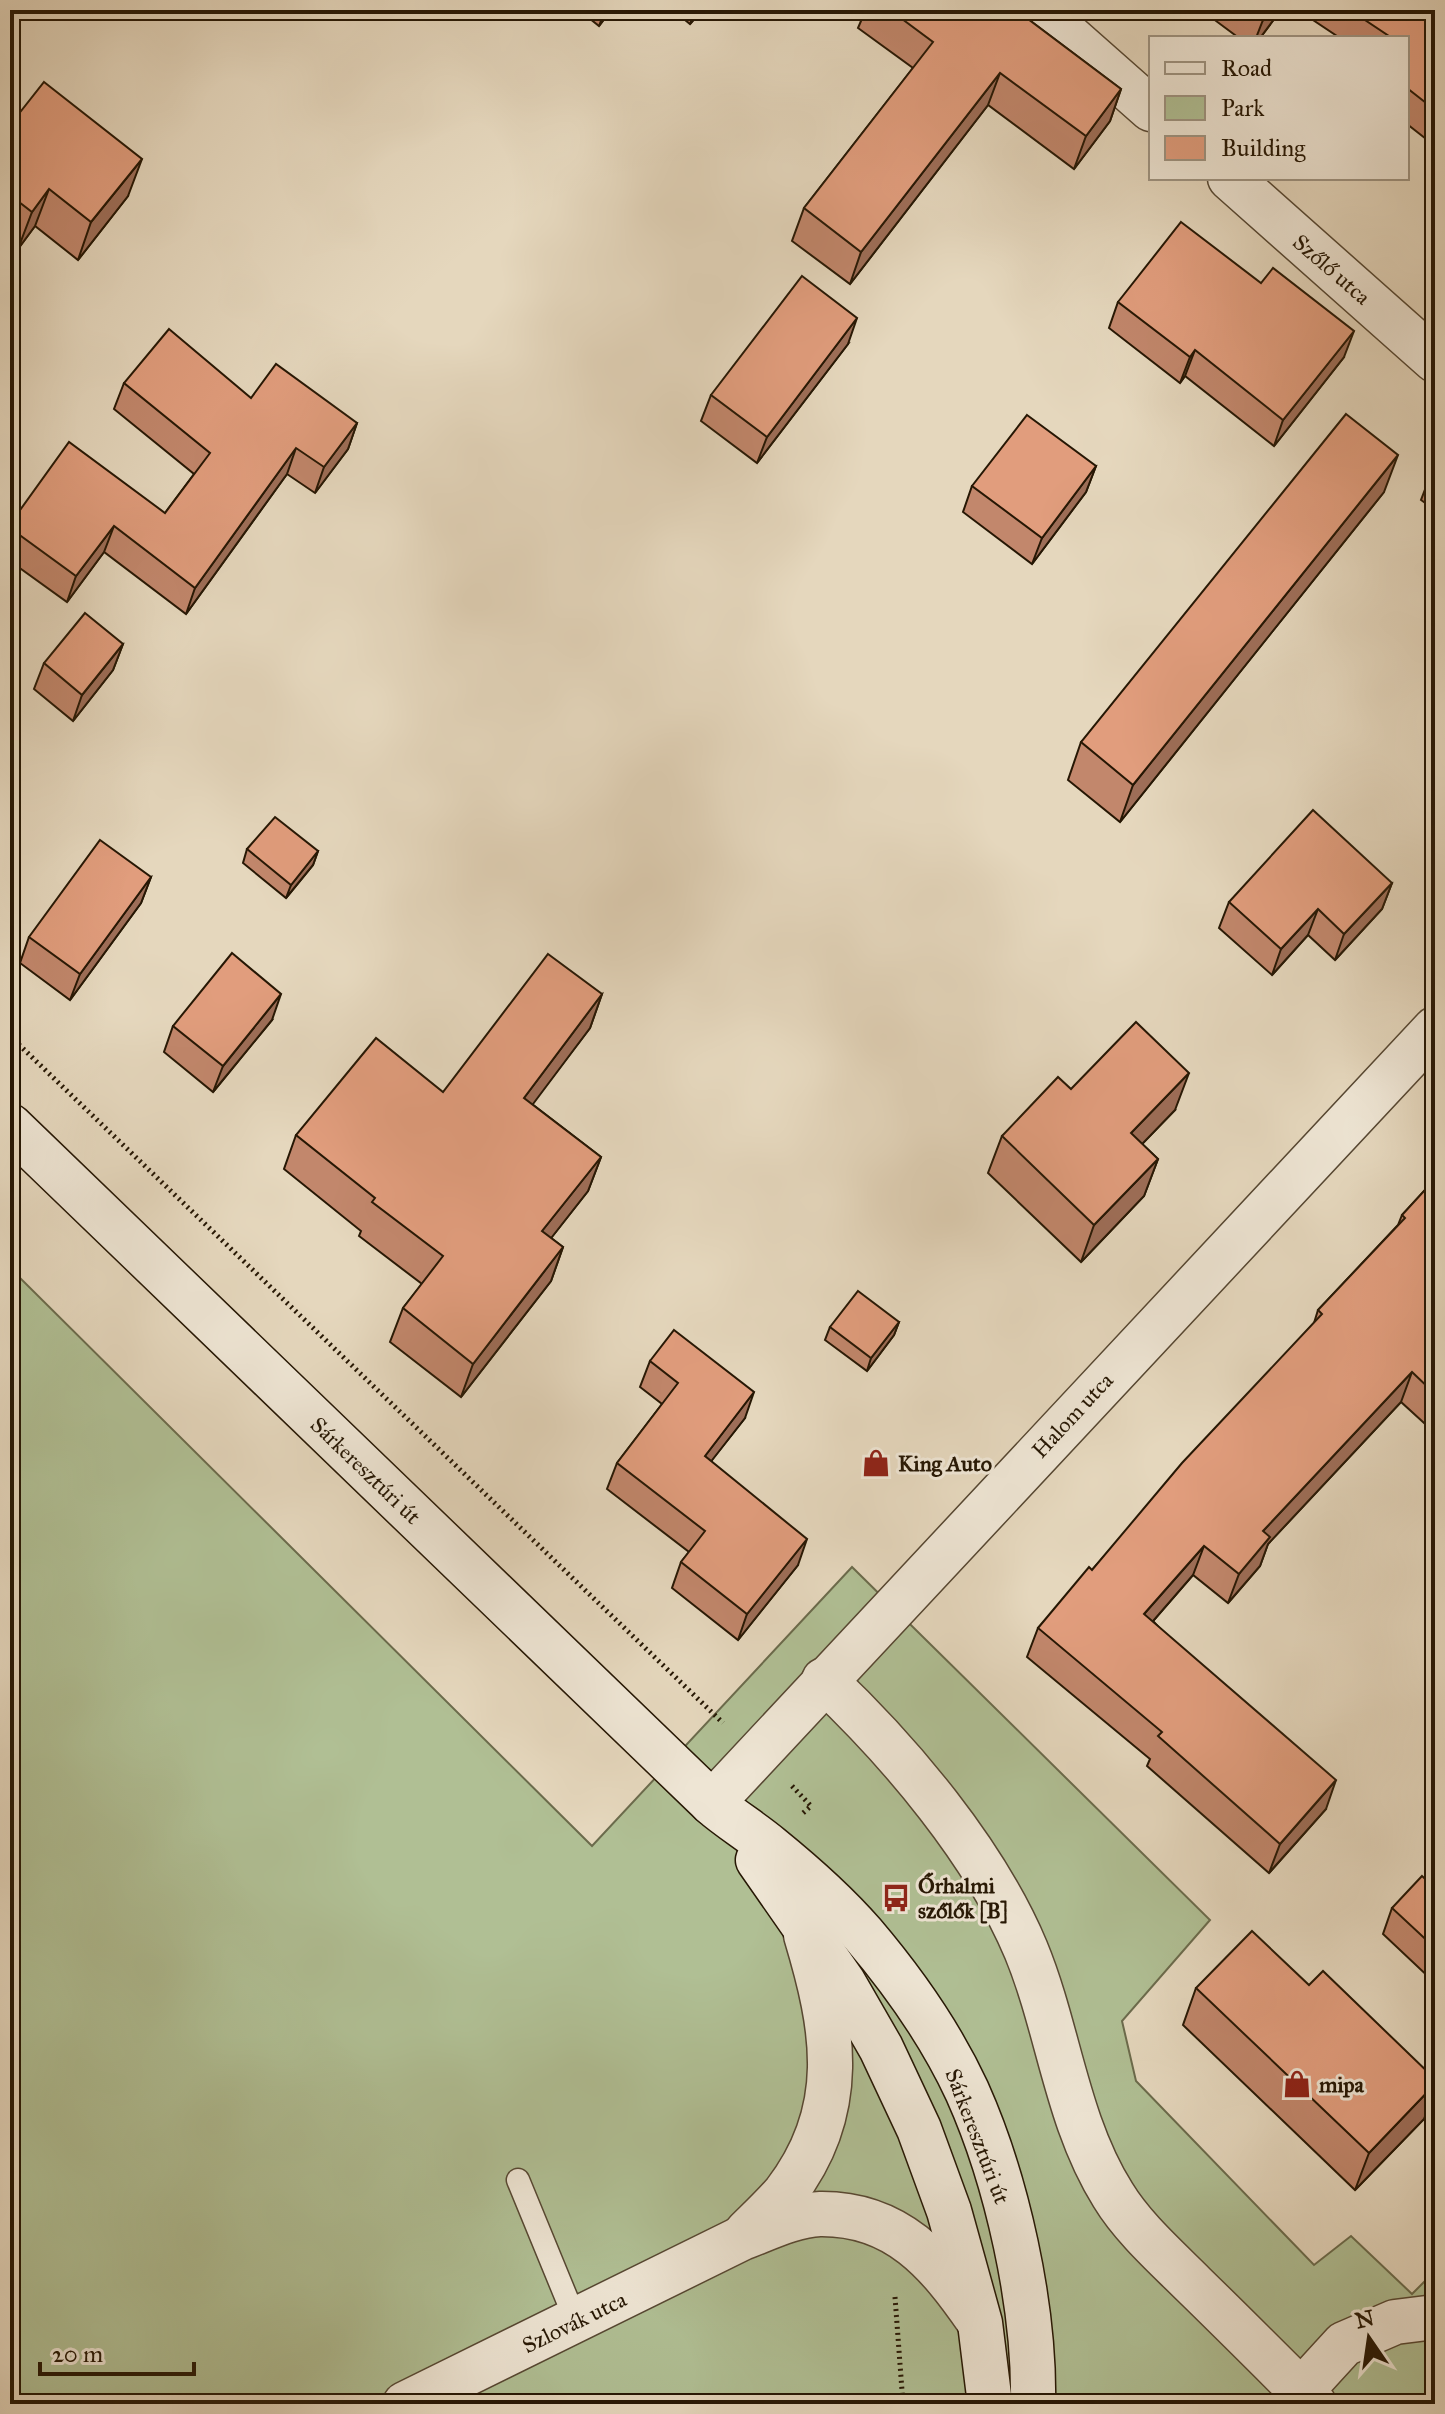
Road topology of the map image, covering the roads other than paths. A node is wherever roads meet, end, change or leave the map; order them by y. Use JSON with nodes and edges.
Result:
{"nodes":[{"id":1,"x":1039,"y":10,"type":"edge"},
{"id":2,"x":1149,"y":107,"type":"edge"},
{"id":3,"x":1232,"y":180,"type":"edge"},
{"id":4,"x":1435,"y":360,"type":"edge"},
{"id":5,"x":1435,"y":1029,"type":"edge"},
{"id":6,"x":10,"y":1126,"type":"edge"},
{"id":7,"x":824,"y":1680,"type":"junction"},
{"id":8,"x":718,"y":1808,"type":"junction"},
{"id":9,"x":803,"y":1925,"type":"junction"},
{"id":10,"x":518,"y":2180,"type":"dead end"},
{"id":11,"x":742,"y":2238,"type":"junction"},
{"id":12,"x":1435,"y":2317,"type":"edge"},
{"id":13,"x":576,"y":2321,"type":"junction"},
{"id":14,"x":980,"y":2323,"type":"junction"},
{"id":15,"x":1308,"y":2398,"type":"edge"},
{"id":16,"x":405,"y":2404,"type":"edge"},
{"id":17,"x":990,"y":2404,"type":"edge"},
{"id":18,"x":1033,"y":2404,"type":"edge"}],
"edges":[{"from":1,"to":2,"type":"street"},
{"from":3,"to":4,"type":"street","name":"Szőlő utca"},
{"from":5,"to":7,"type":"street","name":"Halom utca"},
{"from":6,"to":8,"type":"street","name":"Sárkeresztúri út"},
{"from":7,"to":8,"type":"street","name":"Halom utca"},
{"from":7,"to":15,"type":"street"},
{"from":8,"to":9,"type":"street","name":"Sárkeresztúri út"},
{"from":8,"to":18,"type":"street","name":"Sárkeresztúri út"},
{"from":9,"to":11,"type":"street","name":"Szlovák utca"},
{"from":9,"to":14,"type":"street","name":"Sárkeresztúri út"},
{"from":10,"to":13,"type":"lane"},
{"from":11,"to":13,"type":"street","name":"Szlovák utca"},
{"from":11,"to":14,"type":"street","name":"Szlovák utca"},
{"from":12,"to":15,"type":"street"},
{"from":13,"to":16,"type":"street","name":"Szlovák utca"},
{"from":14,"to":17,"type":"street","name":"Sárkeresztúri út"}]}
